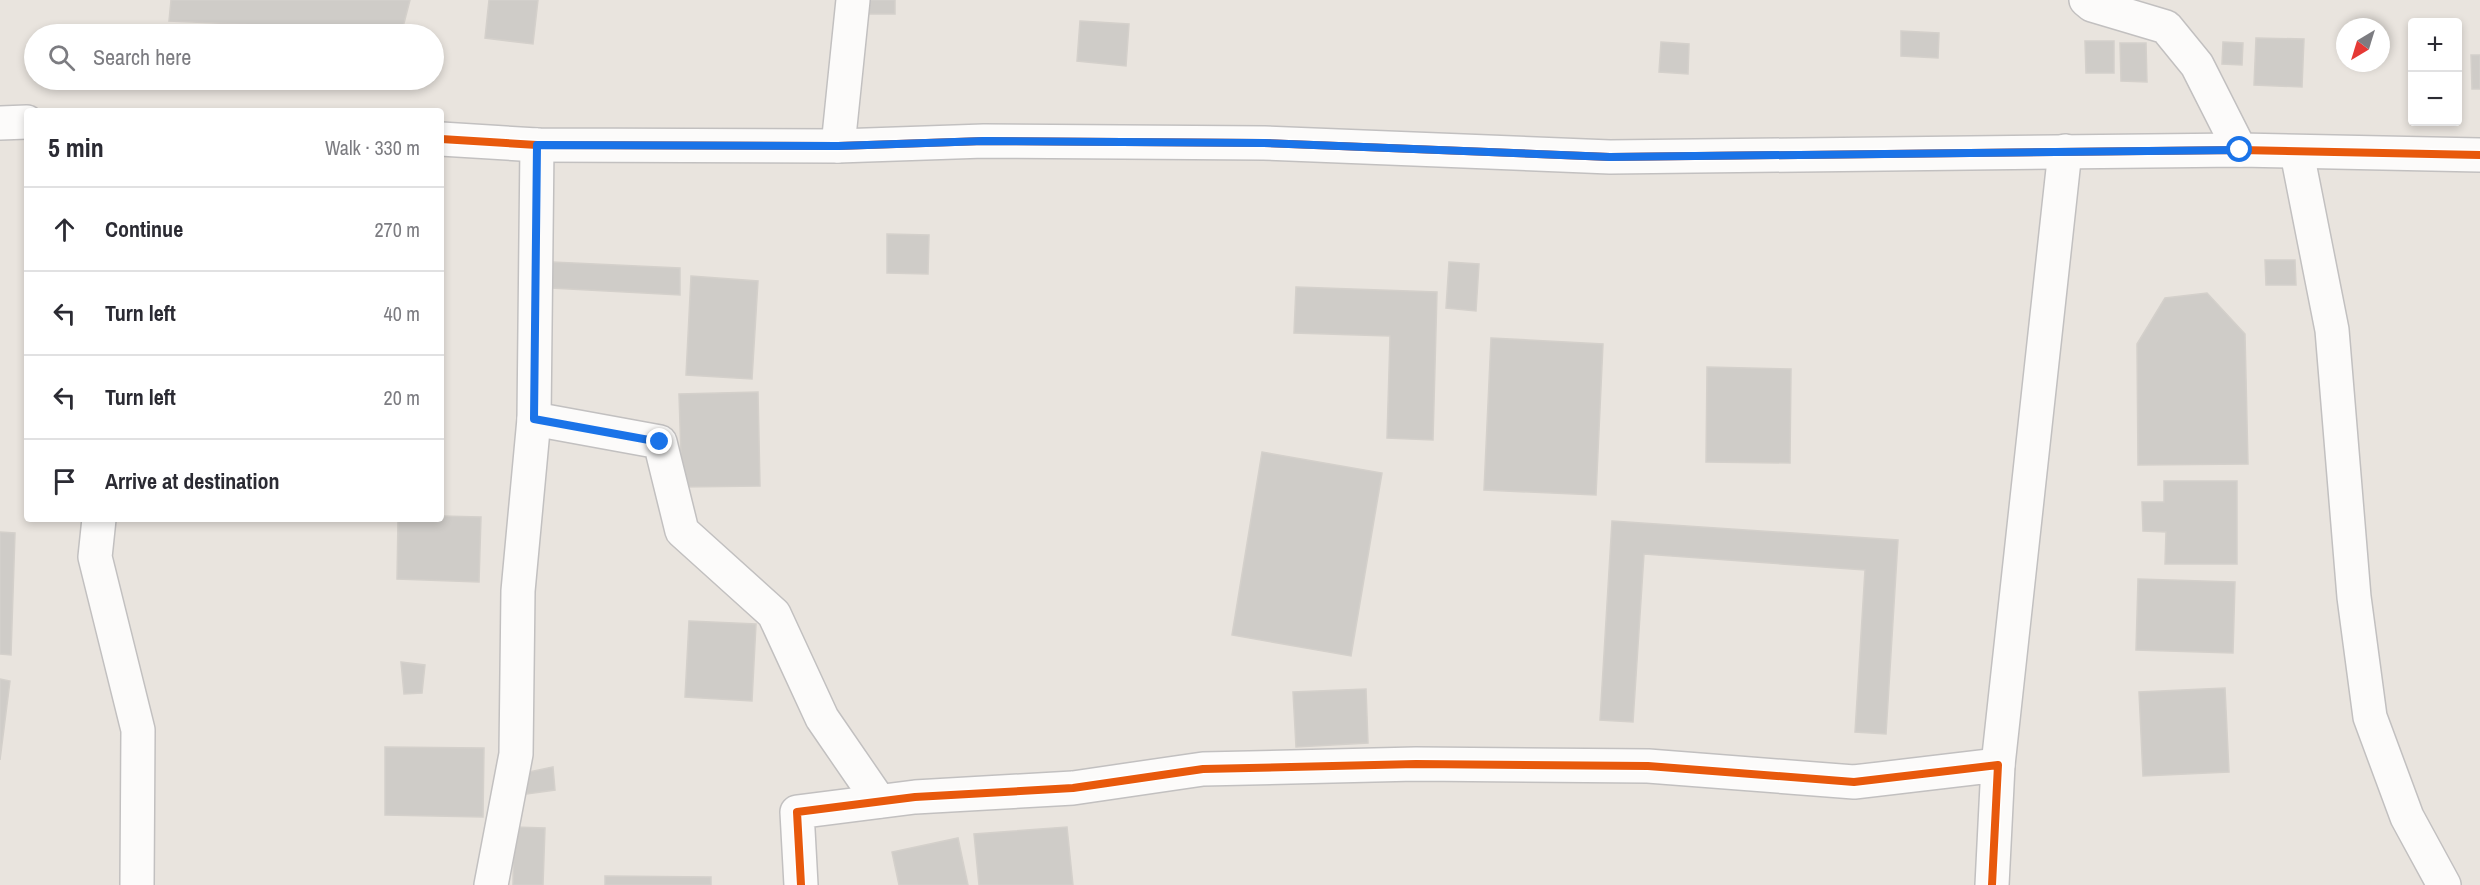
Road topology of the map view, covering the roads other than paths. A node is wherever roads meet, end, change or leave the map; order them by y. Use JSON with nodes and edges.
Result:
{"nodes":[{"id":1,"x":853,"y":0,"type":"edge"},
{"id":2,"x":2086,"y":0,"type":"edge"},
{"id":3,"x":24,"y":122,"type":"edge"},
{"id":4,"x":0,"y":123,"type":"edge"},
{"id":5,"x":444,"y":139,"type":"edge"},
{"id":6,"x":537,"y":145,"type":"junction"},
{"id":7,"x":838,"y":146,"type":"junction"},
{"id":8,"x":2240,"y":150,"type":"junction"},
{"id":9,"x":2065,"y":151,"type":"junction"},
{"id":10,"x":2297,"y":153,"type":"junction"},
{"id":11,"x":2480,"y":155,"type":"edge"},
{"id":12,"x":534,"y":419,"type":"junction"},
{"id":13,"x":99,"y":522,"type":"edge"},
{"id":14,"x":1998,"y":765,"type":"junction"},
{"id":15,"x":879,"y":801,"type":"junction"},
{"id":16,"x":137,"y":885,"type":"edge"},
{"id":17,"x":491,"y":885,"type":"edge"},
{"id":18,"x":801,"y":885,"type":"edge"},
{"id":19,"x":1992,"y":885,"type":"edge"},
{"id":20,"x":2444,"y":885,"type":"edge"}],
"edges":[{"from":1,"to":7,"type":"street"},
{"from":2,"to":8,"type":"street"},
{"from":3,"to":4,"type":"street"},
{"from":5,"to":6,"type":"street"},
{"from":6,"to":7,"type":"street"},
{"from":6,"to":12,"type":"street"},
{"from":7,"to":9,"type":"street"},
{"from":8,"to":9,"type":"street"},
{"from":8,"to":10,"type":"street"},
{"from":9,"to":14,"type":"street"},
{"from":10,"to":11,"type":"street"},
{"from":10,"to":20,"type":"street"},
{"from":12,"to":15,"type":"street"},
{"from":12,"to":17,"type":"street"},
{"from":13,"to":16,"type":"street"},
{"from":14,"to":15,"type":"street"},
{"from":14,"to":19,"type":"street"},
{"from":15,"to":18,"type":"street"}]}
